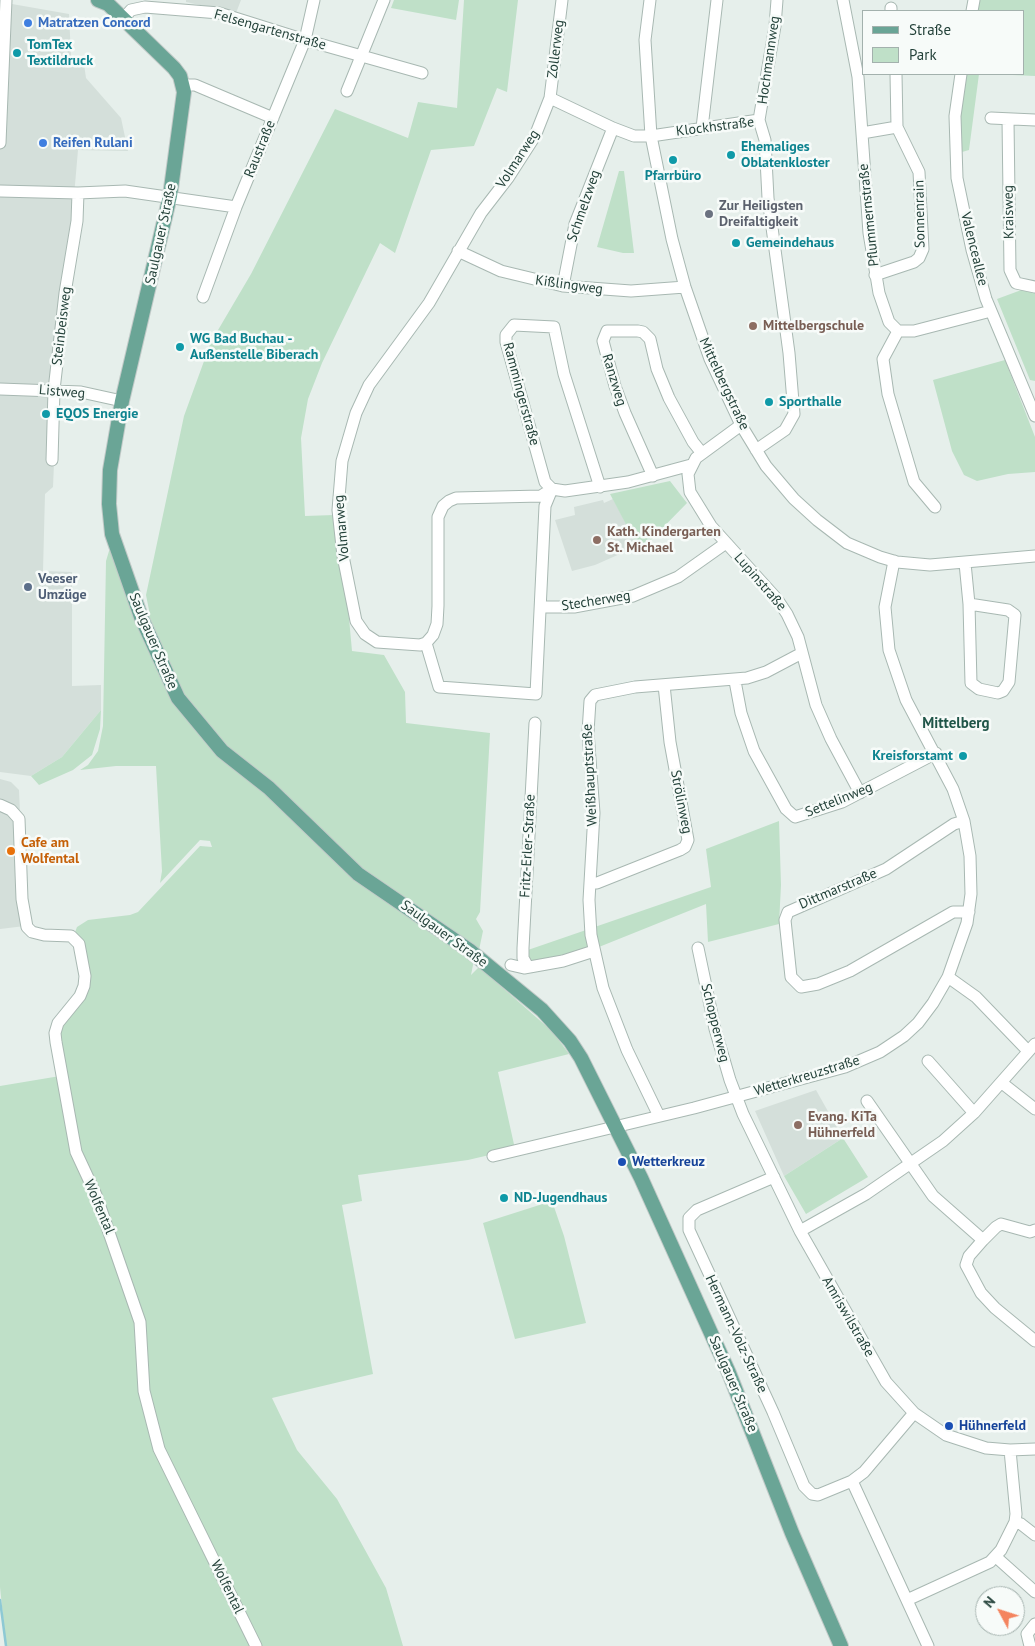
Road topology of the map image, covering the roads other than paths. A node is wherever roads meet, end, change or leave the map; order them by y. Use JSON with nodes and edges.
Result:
{"nodes":[{"id":1,"x":6,"y":0,"type":"edge"},
{"id":2,"x":314,"y":0,"type":"edge"},
{"id":3,"x":384,"y":0,"type":"edge"},
{"id":4,"x":562,"y":0,"type":"edge"},
{"id":5,"x":650,"y":0,"type":"edge"},
{"id":6,"x":717,"y":0,"type":"edge"},
{"id":7,"x":777,"y":0,"type":"edge"},
{"id":8,"x":844,"y":0,"type":"edge"},
{"id":9,"x":104,"y":1,"type":"edge"},
{"id":10,"x":123,"y":19,"type":"junction"},
{"id":11,"x":305,"y":40,"type":"junction"},
{"id":12,"x":361,"y":56,"type":"junction"},
{"id":13,"x":422,"y":73,"type":"dead end"},
{"id":14,"x":896,"y":75,"type":"edge"},
{"id":15,"x":962,"y":75,"type":"edge"},
{"id":16,"x":183,"y":85,"type":"junction"},
{"id":17,"x":347,"y":91,"type":"dead end"},
{"id":18,"x":550,"y":98,"type":"junction"},
{"id":19,"x":273,"y":118,"type":"junction"},
{"id":20,"x":991,"y":118,"type":"dead end"},
{"id":21,"x":759,"y":120,"type":"junction"},
{"id":22,"x":1008,"y":120,"type":"junction"},
{"id":23,"x":1035,"y":120,"type":"edge"},
{"id":24,"x":898,"y":127,"type":"junction"},
{"id":25,"x":613,"y":128,"type":"junction"},
{"id":26,"x":702,"y":128,"type":"junction"},
{"id":27,"x":862,"y":133,"type":"junction"},
{"id":28,"x":651,"y":136,"type":"junction"},
{"id":29,"x":0,"y":143,"type":"edge"},
{"id":30,"x":0,"y":191,"type":"edge"},
{"id":31,"x":78,"y":193,"type":"junction"},
{"id":32,"x":170,"y":196,"type":"junction"},
{"id":33,"x":236,"y":208,"type":"junction"},
{"id":34,"x":458,"y":251,"type":"junction"},
{"id":35,"x":875,"y":275,"type":"junction"},
{"id":36,"x":562,"y":286,"type":"junction"},
{"id":37,"x":685,"y":287,"type":"junction"},
{"id":38,"x":1035,"y":287,"type":"edge"},
{"id":39,"x":203,"y":297,"type":"dead end"},
{"id":40,"x":991,"y":311,"type":"junction"},
{"id":41,"x":898,"y":331,"type":"junction"},
{"id":42,"x":0,"y":389,"type":"edge"},
{"id":43,"x":54,"y":390,"type":"junction"},
{"id":44,"x":1032,"y":398,"type":"edge"},
{"id":45,"x":122,"y":401,"type":"junction"},
{"id":46,"x":1035,"y":416,"type":"edge"},
{"id":47,"x":741,"y":425,"type":"junction"},
{"id":48,"x":756,"y":450,"type":"junction"},
{"id":49,"x":702,"y":452,"type":"junction"},
{"id":50,"x":52,"y":460,"type":"dead end"},
{"id":51,"x":691,"y":465,"type":"junction"},
{"id":52,"x":653,"y":476,"type":"junction"},
{"id":53,"x":600,"y":487,"type":"junction"},
{"id":54,"x":552,"y":489,"type":"junction"},
{"id":55,"x":935,"y":506,"type":"dead end"},
{"id":56,"x":726,"y":543,"type":"junction"},
{"id":57,"x":1035,"y":556,"type":"edge"},
{"id":58,"x":894,"y":561,"type":"junction"},
{"id":59,"x":964,"y":563,"type":"junction"},
{"id":60,"x":969,"y":604,"type":"junction"},
{"id":61,"x":541,"y":607,"type":"junction"},
{"id":62,"x":426,"y":643,"type":"junction"},
{"id":63,"x":802,"y":653,"type":"junction"},
{"id":64,"x":735,"y":681,"type":"junction"},
{"id":65,"x":664,"y":685,"type":"junction"},
{"id":66,"x":535,"y":723,"type":"dead end"},
{"id":67,"x":936,"y":753,"type":"junction"},
{"id":68,"x":860,"y":793,"type":"junction"},
{"id":69,"x":0,"y":805,"type":"edge"},
{"id":70,"x":964,"y":821,"type":"junction"},
{"id":71,"x":590,"y":884,"type":"junction"},
{"id":72,"x":969,"y":912,"type":"junction"},
{"id":73,"x":698,"y":948,"type":"dead end"},
{"id":74,"x":594,"y":951,"type":"junction"},
{"id":75,"x":511,"y":965,"type":"dead end"},
{"id":76,"x":528,"y":967,"type":"junction"},
{"id":77,"x":948,"y":977,"type":"junction"},
{"id":78,"x":1032,"y":1048,"type":"edge"},
{"id":79,"x":928,"y":1061,"type":"dead end"},
{"id":80,"x":1002,"y":1083,"type":"junction"},
{"id":81,"x":736,"y":1097,"type":"junction"},
{"id":82,"x":867,"y":1101,"type":"dead end"},
{"id":83,"x":1035,"y":1109,"type":"edge"},
{"id":84,"x":974,"y":1113,"type":"junction"},
{"id":85,"x":659,"y":1116,"type":"junction"},
{"id":86,"x":616,"y":1126,"type":"junction"},
{"id":87,"x":493,"y":1156,"type":"dead end"},
{"id":88,"x":910,"y":1165,"type":"junction"},
{"id":89,"x":774,"y":1177,"type":"junction"},
{"id":90,"x":1035,"y":1230,"type":"edge"},
{"id":91,"x":800,"y":1231,"type":"junction"},
{"id":92,"x":983,"y":1240,"type":"junction"},
{"id":93,"x":1035,"y":1341,"type":"edge"},
{"id":94,"x":914,"y":1413,"type":"junction"},
{"id":95,"x":1035,"y":1449,"type":"edge"},
{"id":96,"x":1010,"y":1450,"type":"junction"},
{"id":97,"x":852,"y":1481,"type":"junction"},
{"id":98,"x":1015,"y":1522,"type":"junction"},
{"id":99,"x":1034,"y":1532,"type":"edge"},
{"id":100,"x":996,"y":1558,"type":"junction"},
{"id":101,"x":1035,"y":1592,"type":"edge"},
{"id":102,"x":908,"y":1600,"type":"junction"},
{"id":103,"x":1035,"y":1624,"type":"edge"},
{"id":104,"x":256,"y":1646,"type":"edge"},
{"id":105,"x":841,"y":1646,"type":"edge"},
{"id":106,"x":928,"y":1646,"type":"edge"},
{"id":107,"x":1030,"y":1646,"type":"edge"}],
"edges":[{"from":1,"to":29,"type":"street"},
{"from":2,"to":11,"type":"street","name":"Raustraße"},
{"from":3,"to":12,"type":"street"},
{"from":4,"to":18,"type":"street","name":"Zollerweg"},
{"from":5,"to":28,"type":"street","name":"Mittelbergstraße"},
{"from":6,"to":26,"type":"street"},
{"from":7,"to":21,"type":"street","name":"Hochmannweg"},
{"from":8,"to":27,"type":"street","name":"Pflummernstraße"},
{"from":9,"to":10,"type":"main road"},
{"from":10,"to":11,"type":"street","name":"Felsengartenstraße"},
{"from":10,"to":16,"type":"main road"},
{"from":11,"to":12,"type":"street","name":"Felsengartenstraße"},
{"from":11,"to":19,"type":"street","name":"Raustraße"},
{"from":12,"to":13,"type":"street","name":"Felsengartenstraße"},
{"from":12,"to":17,"type":"street"},
{"from":14,"to":24,"type":"street","name":"Sonnenrain"},
{"from":15,"to":40,"type":"street","name":"Valenceallee"},
{"from":16,"to":19,"type":"street"},
{"from":16,"to":32,"type":"main road","name":"Saulgauer Straße"},
{"from":18,"to":25,"type":"street","name":"Klockhstraße"},
{"from":18,"to":34,"type":"street","name":"Volmarweg"},
{"from":19,"to":33,"type":"street","name":"Raustraße"},
{"from":20,"to":22,"type":"street"},
{"from":21,"to":26,"type":"street","name":"Klockhstraße"},
{"from":21,"to":48,"type":"street","name":"Klockhstraße"},
{"from":22,"to":23,"type":"street"},
{"from":22,"to":38,"type":"street","name":"Kraisweg"},
{"from":24,"to":27,"type":"street"},
{"from":24,"to":35,"type":"street","name":"Sonnenrain"},
{"from":25,"to":28,"type":"street","name":"Klockhstraße"},
{"from":25,"to":36,"type":"street","name":"Schmelzweg"},
{"from":26,"to":28,"type":"street","name":"Klockhstraße"},
{"from":27,"to":35,"type":"street","name":"Pflummernstraße"},
{"from":28,"to":37,"type":"street","name":"Mittelbergstraße"},
{"from":30,"to":31,"type":"street"},
{"from":31,"to":32,"type":"street"},
{"from":31,"to":43,"type":"street","name":"Steinbeisweg"},
{"from":32,"to":33,"type":"street"},
{"from":32,"to":45,"type":"main road","name":"Saulgauer Straße"},
{"from":33,"to":39,"type":"street","name":"Raustraße"},
{"from":34,"to":36,"type":"street","name":"Kißlingweg"},
{"from":34,"to":62,"type":"street","name":"Volmarweg"},
{"from":35,"to":41,"type":"street","name":"Pflummernstraße"},
{"from":36,"to":37,"type":"street","name":"Kißlingweg"},
{"from":37,"to":47,"type":"street","name":"Mittelbergstraße"},
{"from":40,"to":41,"type":"street"},
{"from":40,"to":44,"type":"street","name":"Valenceallee"},
{"from":41,"to":55,"type":"street"},
{"from":42,"to":43,"type":"street","name":"Listweg"},
{"from":43,"to":45,"type":"street","name":"Listweg"},
{"from":43,"to":50,"type":"street","name":"Steinbeisweg"},
{"from":44,"to":46,"type":"street","name":"Valenceallee"},
{"from":45,"to":86,"type":"main road","name":"Saulgauer Straße"},
{"from":47,"to":48,"type":"street","name":"Mittelbergstraße"},
{"from":47,"to":49,"type":"street"},
{"from":48,"to":58,"type":"street","name":"Mittelbergstraße"},
{"from":49,"to":51,"type":"street"},
{"from":49,"to":52,"type":"street","name":"Ranzweg"},
{"from":51,"to":52,"type":"street"},
{"from":51,"to":56,"type":"street","name":"Lupinstraße"},
{"from":52,"to":53,"type":"street"},
{"from":53,"to":54,"type":"street"},
{"from":53,"to":54,"type":"street","name":"Rammingerstraße"},
{"from":54,"to":61,"type":"street"},
{"from":54,"to":62,"type":"street"},
{"from":56,"to":61,"type":"street","name":"Stecherweg"},
{"from":56,"to":63,"type":"street","name":"Lupinstraße"},
{"from":57,"to":59,"type":"street","name":"Mittelbergstraße"},
{"from":58,"to":59,"type":"street","name":"Mittelbergstraße"},
{"from":58,"to":67,"type":"street","name":"Wetterkreuzstraße"},
{"from":59,"to":60,"type":"street"},
{"from":60,"to":60,"type":"street"},
{"from":61,"to":62,"type":"street"},
{"from":63,"to":64,"type":"street","name":"Weißhauptstraße"},
{"from":63,"to":68,"type":"street","name":"Lupinstraße"},
{"from":64,"to":65,"type":"street","name":"Weißhauptstraße"},
{"from":64,"to":68,"type":"street","name":"Settelinweg"},
{"from":65,"to":71,"type":"street","name":"Weißhauptstraße"},
{"from":65,"to":71,"type":"street","name":"Strölinweg"},
{"from":66,"to":76,"type":"street","name":"Fritz-Erler-Straße"},
{"from":67,"to":68,"type":"street","name":"Settelinweg"},
{"from":67,"to":70,"type":"street","name":"Wetterkreuzstraße"},
{"from":69,"to":104,"type":"street","name":"Wolfental"},
{"from":70,"to":72,"type":"street","name":"Wetterkreuzstraße"},
{"from":70,"to":72,"type":"street","name":"Dittmarstraße"},
{"from":71,"to":74,"type":"street","name":"Weißhauptstraße"},
{"from":72,"to":77,"type":"street","name":"Wetterkreuzstraße"},
{"from":73,"to":81,"type":"street","name":"Schopperweg"},
{"from":74,"to":76,"type":"street"},
{"from":74,"to":85,"type":"street","name":"Weißhauptstraße"},
{"from":75,"to":76,"type":"street"},
{"from":77,"to":78,"type":"street"},
{"from":77,"to":81,"type":"street","name":"Wetterkreuzstraße"},
{"from":78,"to":80,"type":"street"},
{"from":79,"to":84,"type":"street"},
{"from":80,"to":83,"type":"street"},
{"from":80,"to":84,"type":"street"},
{"from":81,"to":85,"type":"street","name":"Wetterkreuzstraße"},
{"from":81,"to":89,"type":"street","name":"Amriswilstraße"},
{"from":82,"to":88,"type":"street"},
{"from":84,"to":88,"type":"street"},
{"from":85,"to":86,"type":"street","name":"Wetterkreuzstraße"},
{"from":86,"to":87,"type":"street"},
{"from":86,"to":105,"type":"main road","name":"Saulgauer Straße"},
{"from":88,"to":91,"type":"street"},
{"from":88,"to":92,"type":"street"},
{"from":89,"to":91,"type":"street","name":"Amriswilstraße"},
{"from":89,"to":97,"type":"street","name":"Hermann-Volz-Straße"},
{"from":90,"to":92,"type":"street"},
{"from":91,"to":94,"type":"street","name":"Amriswilstraße"},
{"from":92,"to":93,"type":"street"},
{"from":94,"to":96,"type":"street","name":"Amriswilstraße"},
{"from":94,"to":97,"type":"street","name":"Hermann-Volz-Straße"},
{"from":95,"to":96,"type":"street","name":"Amriswilstraße"},
{"from":96,"to":98,"type":"street"},
{"from":97,"to":102,"type":"street"},
{"from":98,"to":99,"type":"street"},
{"from":98,"to":100,"type":"street"},
{"from":100,"to":101,"type":"street"},
{"from":100,"to":102,"type":"street"},
{"from":102,"to":106,"type":"street"},
{"from":103,"to":107,"type":"street"}]}
